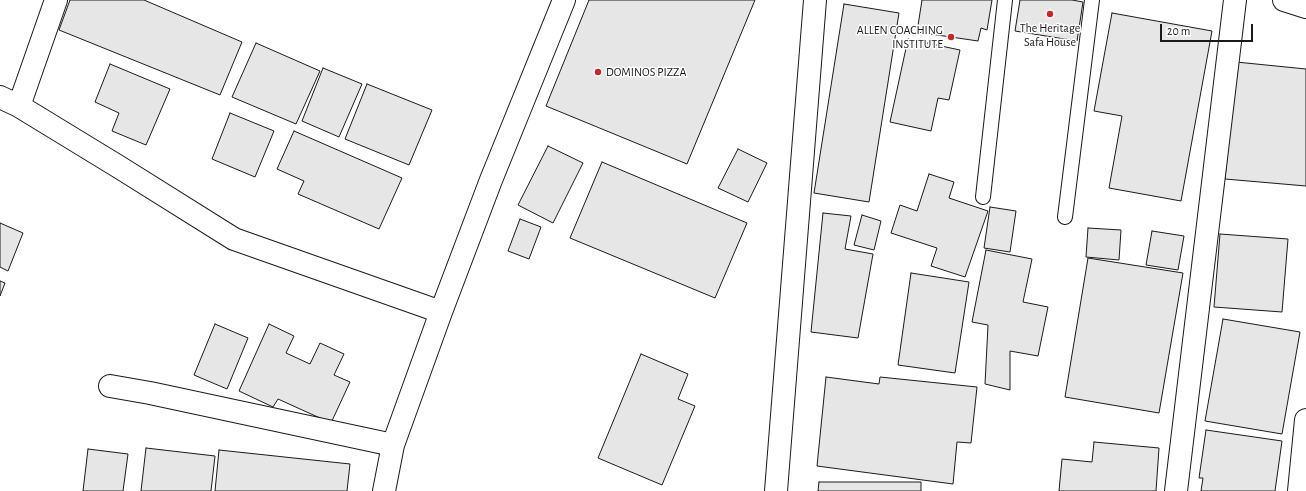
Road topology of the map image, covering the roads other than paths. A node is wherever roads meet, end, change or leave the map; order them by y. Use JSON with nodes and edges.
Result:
{"nodes":[{"id":1,"x":56,"y":0,"type":"edge"},
{"id":2,"x":564,"y":0,"type":"edge"},
{"id":3,"x":815,"y":0,"type":"edge"},
{"id":4,"x":1005,"y":0,"type":"edge"},
{"id":5,"x":1092,"y":0,"type":"edge"},
{"id":6,"x":1235,"y":0,"type":"edge"},
{"id":7,"x":1284,"y":0,"type":"edge"},
{"id":8,"x":1306,"y":7,"type":"edge"},
{"id":9,"x":9,"y":101,"type":"edge"},
{"id":10,"x":983,"y":197,"type":"dead end"},
{"id":11,"x":1065,"y":217,"type":"dead end"},
{"id":12,"x":441,"y":312,"type":"junction"},
{"id":13,"x":110,"y":386,"type":"dead end"},
{"id":14,"x":1306,"y":420,"type":"edge"},
{"id":15,"x":393,"y":445,"type":"junction"},
{"id":16,"x":384,"y":491,"type":"edge"},
{"id":17,"x":776,"y":491,"type":"edge"},
{"id":18,"x":1176,"y":491,"type":"edge"},
{"id":19,"x":1299,"y":491,"type":"edge"}],
"edges":[{"from":1,"to":9,"type":"main road"},
{"from":2,"to":12,"type":"main road"},
{"from":3,"to":17,"type":"main road"},
{"from":4,"to":10,"type":"lane"},
{"from":5,"to":11,"type":"lane"},
{"from":6,"to":18,"type":"main road"},
{"from":7,"to":8,"type":"main road"},
{"from":9,"to":12,"type":"main road"},
{"from":12,"to":15,"type":"main road"},
{"from":13,"to":15,"type":"main road"},
{"from":14,"to":19,"type":"main road"},
{"from":15,"to":16,"type":"main road"}]}
